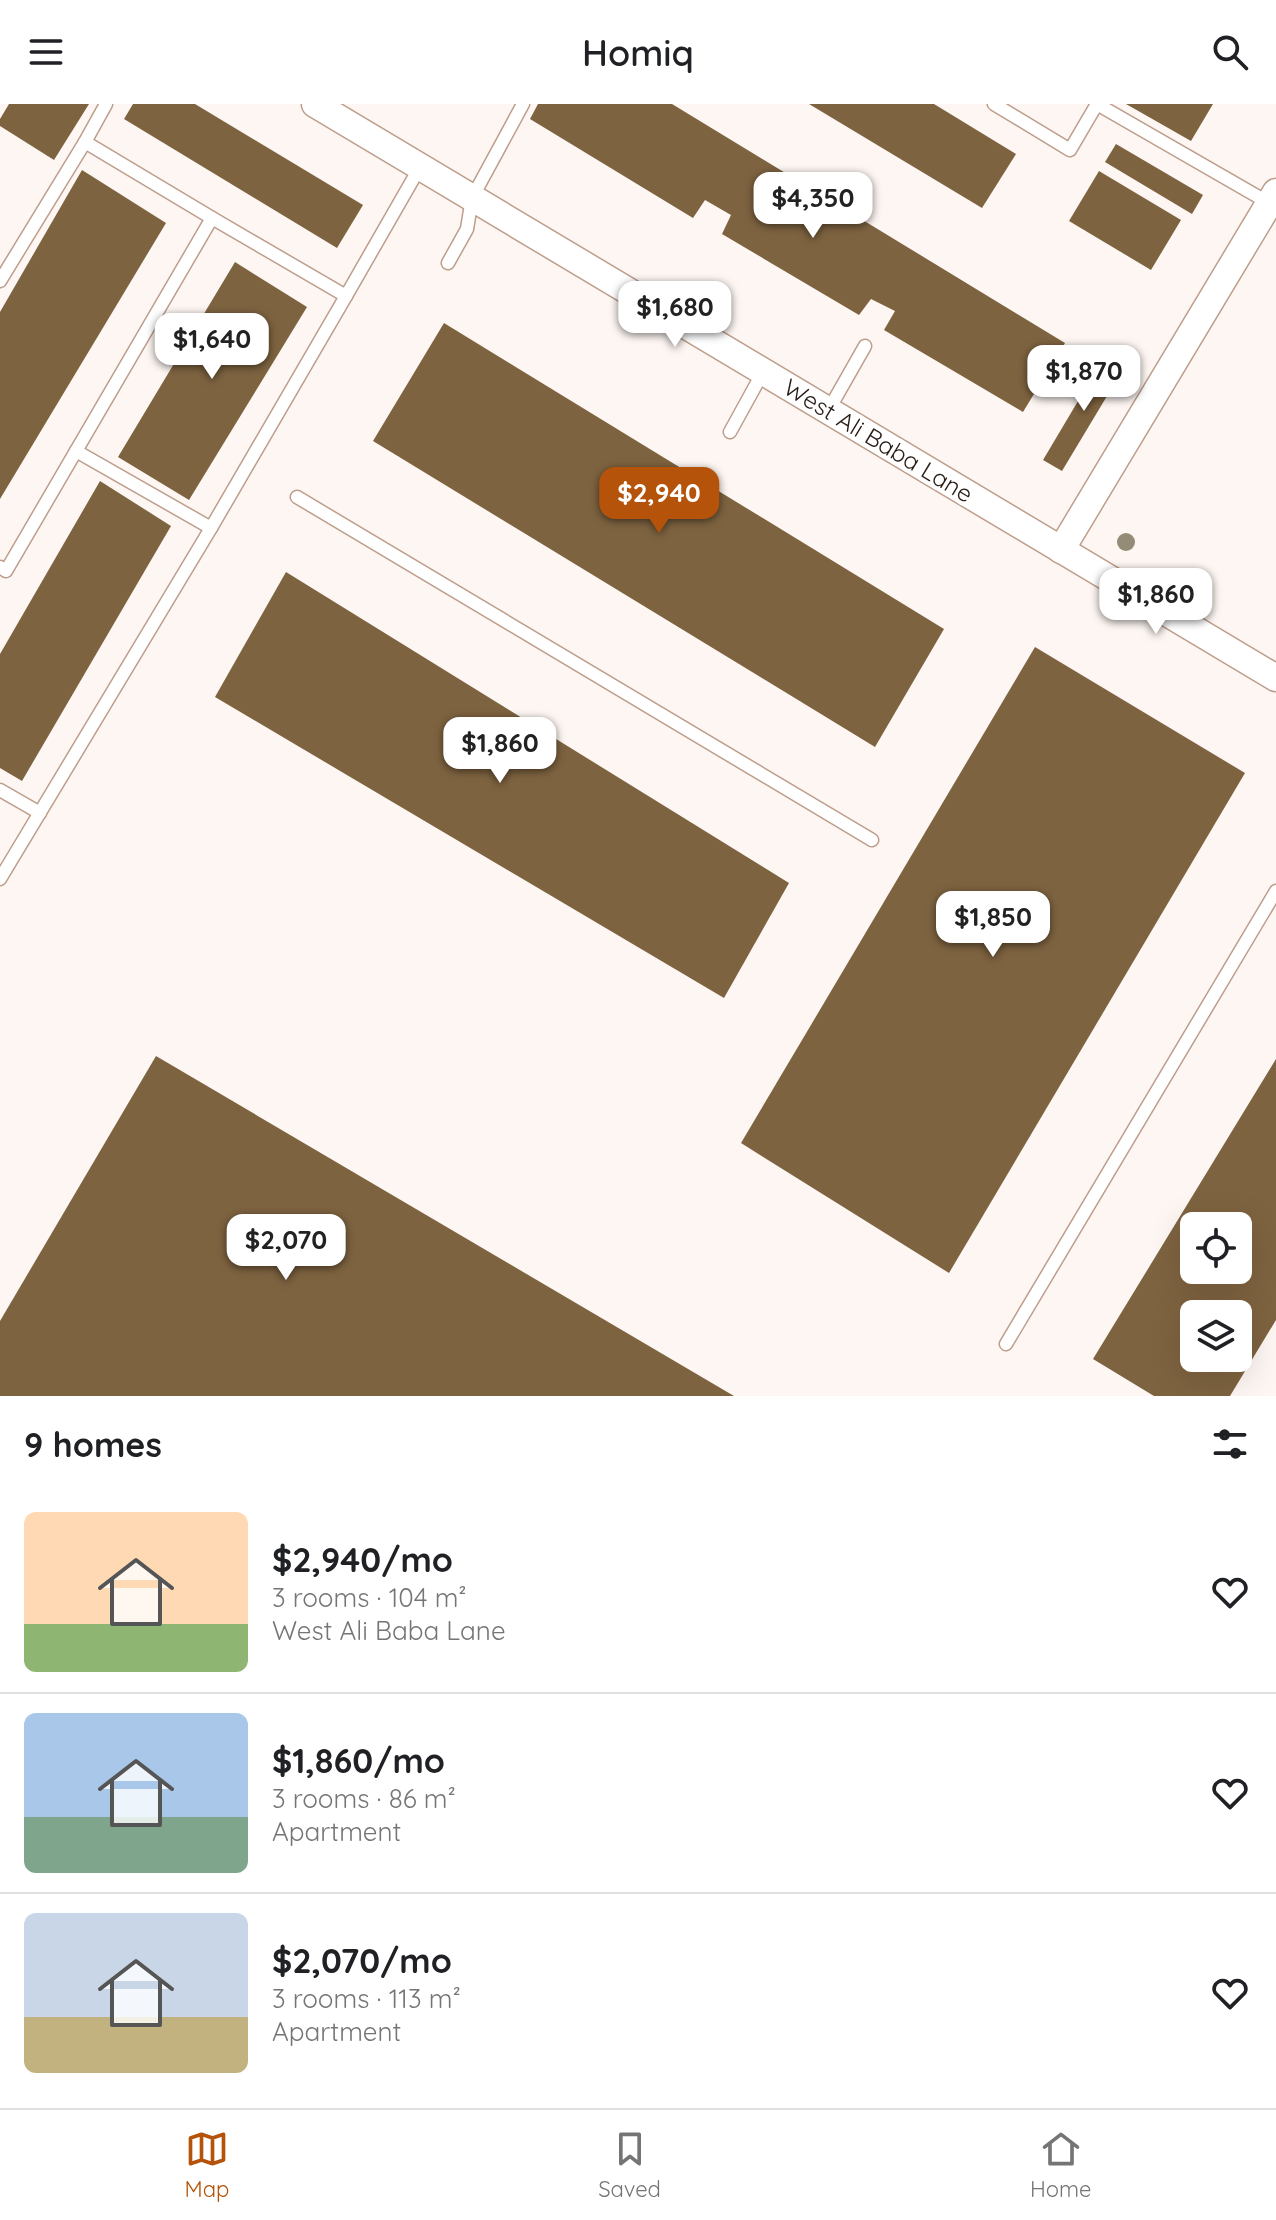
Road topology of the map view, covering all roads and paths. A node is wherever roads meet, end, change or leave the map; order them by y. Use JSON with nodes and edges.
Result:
{"nodes":[{"id":1,"x":106,"y":104,"type":"edge"},
{"id":2,"x":315,"y":104,"type":"edge"},
{"id":3,"x":523,"y":104,"type":"edge"},
{"id":4,"x":994,"y":104,"type":"edge"},
{"id":5,"x":85,"y":142,"type":"junction"},
{"id":6,"x":420,"y":167,"type":"junction"},
{"id":7,"x":1273,"y":197,"type":"edge"},
{"id":8,"x":472,"y":198,"type":"junction"},
{"id":9,"x":212,"y":218,"type":"junction"},
{"id":10,"x":448,"y":263,"type":"dead end"},
{"id":11,"x":0,"y":281,"type":"edge"},
{"id":12,"x":346,"y":296,"type":"junction"},
{"id":13,"x":865,"y":346,"type":"dead end"},
{"id":14,"x":763,"y":372,"type":"junction"},
{"id":15,"x":828,"y":411,"type":"junction"},
{"id":16,"x":730,"y":432,"type":"dead end"},
{"id":17,"x":76,"y":451,"type":"junction"},
{"id":18,"x":297,"y":497,"type":"dead end"},
{"id":19,"x":211,"y":528,"type":"junction"},
{"id":20,"x":1061,"y":550,"type":"junction"},
{"id":21,"x":0,"y":567,"type":"edge"},
{"id":22,"x":1276,"y":678,"type":"edge"},
{"id":23,"x":0,"y":790,"type":"edge"},
{"id":24,"x":40,"y":813,"type":"junction"},
{"id":25,"x":872,"y":840,"type":"dead end"},
{"id":26,"x":0,"y":879,"type":"edge"},
{"id":27,"x":1276,"y":891,"type":"edge"},
{"id":28,"x":1006,"y":1344,"type":"dead end"}],
"edges":[{"from":1,"to":5,"type":"lane"},
{"from":2,"to":6,"type":"street","name":"West Ali Baba Lane"},
{"from":3,"to":8,"type":"lane"},
{"from":4,"to":7,"type":"lane"},
{"from":5,"to":9,"type":"lane"},
{"from":5,"to":11,"type":"lane"},
{"from":6,"to":8,"type":"street","name":"West Ali Baba Lane"},
{"from":6,"to":12,"type":"lane"},
{"from":7,"to":20,"type":"street"},
{"from":8,"to":10,"type":"lane"},
{"from":8,"to":14,"type":"street","name":"West Ali Baba Lane"},
{"from":9,"to":12,"type":"lane"},
{"from":9,"to":17,"type":"lane"},
{"from":12,"to":19,"type":"lane"},
{"from":13,"to":15,"type":"lane"},
{"from":14,"to":15,"type":"street","name":"West Ali Baba Lane"},
{"from":14,"to":16,"type":"lane"},
{"from":15,"to":20,"type":"street","name":"West Ali Baba Lane"},
{"from":17,"to":19,"type":"lane"},
{"from":17,"to":21,"type":"lane"},
{"from":18,"to":25,"type":"lane"},
{"from":19,"to":24,"type":"lane"},
{"from":20,"to":22,"type":"street","name":"West Ali Baba Lane"},
{"from":23,"to":24,"type":"lane"},
{"from":24,"to":26,"type":"lane"},
{"from":27,"to":28,"type":"lane"}]}
